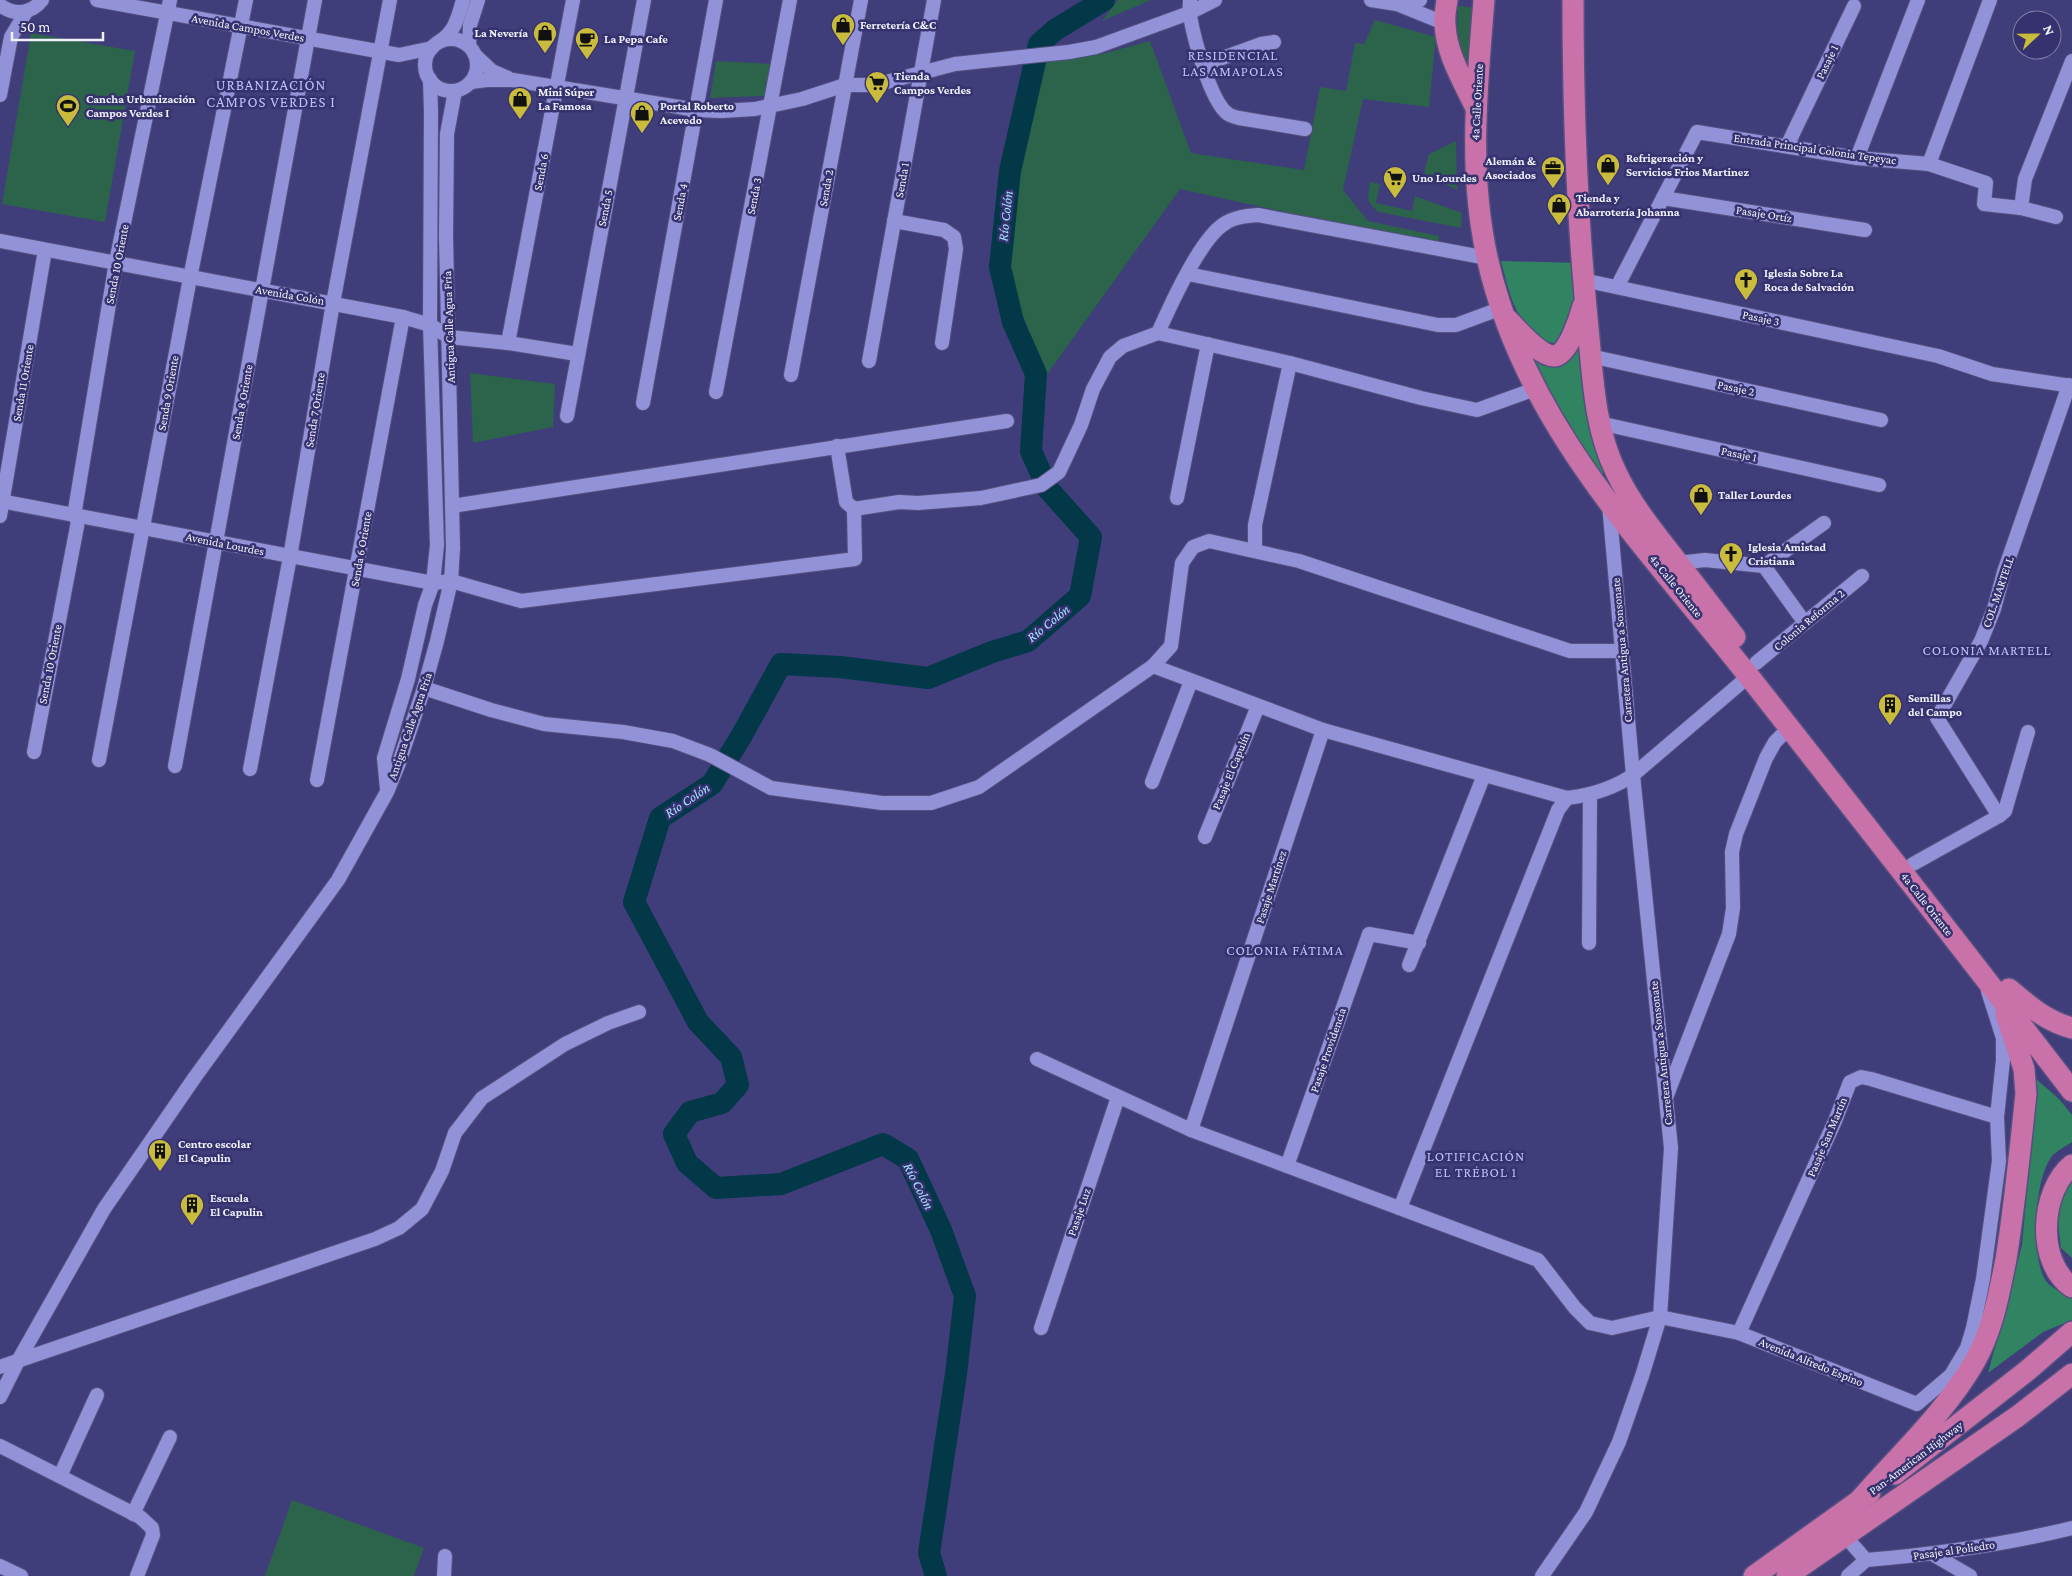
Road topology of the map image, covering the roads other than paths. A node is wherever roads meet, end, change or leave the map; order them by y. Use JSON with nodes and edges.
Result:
{"nodes":[{"id":1,"x":43,"y":0,"type":"edge"},
{"id":2,"x":97,"y":0,"type":"edge"},
{"id":3,"x":170,"y":0,"type":"edge"},
{"id":4,"x":246,"y":0,"type":"edge"},
{"id":5,"x":314,"y":0,"type":"edge"},
{"id":6,"x":390,"y":0,"type":"edge"},
{"id":7,"x":463,"y":0,"type":"edge"},
{"id":8,"x":478,"y":0,"type":"edge"},
{"id":9,"x":573,"y":0,"type":"edge"},
{"id":10,"x":644,"y":0,"type":"edge"},
{"id":11,"x":716,"y":0,"type":"edge"},
{"id":12,"x":790,"y":0,"type":"edge"},
{"id":13,"x":861,"y":0,"type":"edge"},
{"id":14,"x":934,"y":0,"type":"edge"},
{"id":15,"x":1215,"y":0,"type":"edge"},
{"id":16,"x":1371,"y":0,"type":"edge"},
{"id":17,"x":1420,"y":0,"type":"edge"},
{"id":18,"x":1447,"y":0,"type":"edge"},
{"id":19,"x":1484,"y":0,"type":"edge"},
{"id":20,"x":1573,"y":0,"type":"edge"},
{"id":21,"x":1918,"y":0,"type":"edge"},
{"id":22,"x":1990,"y":0,"type":"edge"},
{"id":23,"x":1396,"y":4,"type":"junction"},
{"id":24,"x":0,"y":6,"type":"edge"},
{"id":25,"x":1854,"y":6,"type":"dead end"},
{"id":26,"x":1190,"y":7,"type":"edge"},
{"id":27,"x":26,"y":12,"type":"junction"},
{"id":28,"x":167,"y":14,"type":"junction"},
{"id":29,"x":1444,"y":23,"type":"junction"},
{"id":30,"x":241,"y":27,"type":"junction"},
{"id":31,"x":11,"y":37,"type":"junction"},
{"id":32,"x":307,"y":38,"type":"junction"},
{"id":33,"x":1274,"y":42,"type":"dead end"},
{"id":34,"x":434,"y":46,"type":"junction"},
{"id":35,"x":379,"y":51,"type":"junction"},
{"id":36,"x":472,"y":51,"type":"junction"},
{"id":37,"x":399,"y":55,"type":"junction"},
{"id":38,"x":2072,"y":61,"type":"edge"},
{"id":39,"x":1203,"y":65,"type":"junction"},
{"id":40,"x":921,"y":72,"type":"junction"},
{"id":41,"x":428,"y":77,"type":"junction"},
{"id":42,"x":513,"y":80,"type":"junction"},
{"id":43,"x":471,"y":82,"type":"junction"},
{"id":44,"x":845,"y":85,"type":"junction"},
{"id":45,"x":556,"y":87,"type":"junction"},
{"id":46,"x":455,"y":91,"type":"junction"},
{"id":47,"x":0,"y":95,"type":"edge"},
{"id":48,"x":626,"y":98,"type":"junction"},
{"id":49,"x":772,"y":106,"type":"junction"},
{"id":50,"x":1476,"y":108,"type":"junction"},
{"id":51,"x":697,"y":110,"type":"junction"},
{"id":52,"x":1305,"y":129,"type":"dead end"},
{"id":53,"x":1786,"y":146,"type":"junction"},
{"id":54,"x":1857,"y":158,"type":"junction"},
{"id":55,"x":1929,"y":164,"type":"junction"},
{"id":56,"x":1663,"y":198,"type":"junction"},
{"id":57,"x":2021,"y":208,"type":"junction"},
{"id":58,"x":2056,"y":217,"type":"dead end"},
{"id":59,"x":894,"y":221,"type":"junction"},
{"id":60,"x":1865,"y":230,"type":"dead end"},
{"id":61,"x":0,"y":241,"type":"edge"},
{"id":62,"x":45,"y":250,"type":"junction"},
{"id":63,"x":1487,"y":258,"type":"junction"},
{"id":64,"x":116,"y":262,"type":"junction"},
{"id":65,"x":1188,"y":274,"type":"junction"},
{"id":66,"x":190,"y":278,"type":"junction"},
{"id":67,"x":1617,"y":287,"type":"junction"},
{"id":68,"x":1584,"y":290,"type":"junction"},
{"id":69,"x":261,"y":291,"type":"junction"},
{"id":70,"x":333,"y":303,"type":"junction"},
{"id":71,"x":1503,"y":312,"type":"junction"},
{"id":72,"x":403,"y":317,"type":"junction"},
{"id":73,"x":430,"y":325,"type":"junction"},
{"id":74,"x":1158,"y":333,"type":"junction"},
{"id":75,"x":449,"y":336,"type":"junction"},
{"id":76,"x":508,"y":343,"type":"junction"},
{"id":77,"x":942,"y":343,"type":"dead end"},
{"id":78,"x":1208,"y":344,"type":"junction"},
{"id":79,"x":577,"y":354,"type":"junction"},
{"id":80,"x":1590,"y":356,"type":"junction"},
{"id":81,"x":869,"y":361,"type":"dead end"},
{"id":82,"x":1290,"y":363,"type":"junction"},
{"id":83,"x":791,"y":375,"type":"dead end"},
{"id":84,"x":2070,"y":386,"type":"edge"},
{"id":85,"x":1534,"y":389,"type":"junction"},
{"id":86,"x":716,"y":392,"type":"dead end"},
{"id":87,"x":642,"y":403,"type":"dead end"},
{"id":88,"x":567,"y":416,"type":"dead end"},
{"id":89,"x":1881,"y":420,"type":"dead end"},
{"id":90,"x":1007,"y":421,"type":"dead end"},
{"id":91,"x":1599,"y":423,"type":"junction"},
{"id":92,"x":837,"y":446,"type":"junction"},
{"id":93,"x":1879,"y":485,"type":"dead end"},
{"id":94,"x":1177,"y":498,"type":"dead end"},
{"id":95,"x":1,"y":501,"type":"edge"},
{"id":96,"x":1609,"y":504,"type":"junction"},
{"id":97,"x":452,"y":506,"type":"junction"},
{"id":98,"x":854,"y":509,"type":"junction"},
{"id":99,"x":0,"y":516,"type":"edge"},
{"id":100,"x":76,"y":516,"type":"junction"},
{"id":101,"x":1824,"y":523,"type":"dead end"},
{"id":102,"x":143,"y":529,"type":"junction"},
{"id":103,"x":217,"y":542,"type":"junction"},
{"id":104,"x":1255,"y":550,"type":"junction"},
{"id":105,"x":290,"y":557,"type":"junction"},
{"id":106,"x":1678,"y":563,"type":"junction"},
{"id":107,"x":1764,"y":566,"type":"junction"},
{"id":108,"x":357,"y":569,"type":"junction"},
{"id":109,"x":1862,"y":576,"type":"dead end"},
{"id":110,"x":451,"y":581,"type":"junction"},
{"id":111,"x":433,"y":583,"type":"junction"},
{"id":112,"x":1805,"y":623,"type":"junction"},
{"id":113,"x":1623,"y":651,"type":"junction"},
{"id":114,"x":1152,"y":666,"type":"junction"},
{"id":115,"x":1752,"y":670,"type":"junction"},
{"id":116,"x":1191,"y":681,"type":"junction"},
{"id":117,"x":424,"y":688,"type":"junction"},
{"id":118,"x":1258,"y":706,"type":"junction"},
{"id":119,"x":1790,"y":728,"type":"junction"},
{"id":120,"x":1323,"y":730,"type":"junction"},
{"id":121,"x":2028,"y":732,"type":"dead end"},
{"id":122,"x":34,"y":752,"type":"dead end"},
{"id":123,"x":98,"y":760,"type":"dead end"},
{"id":124,"x":175,"y":766,"type":"dead end"},
{"id":125,"x":250,"y":768,"type":"dead end"},
{"id":126,"x":1633,"y":775,"type":"junction"},
{"id":127,"x":1484,"y":776,"type":"junction"},
{"id":128,"x":317,"y":780,"type":"dead end"},
{"id":129,"x":1152,"y":782,"type":"dead end"},
{"id":130,"x":387,"y":792,"type":"junction"},
{"id":131,"x":1590,"y":795,"type":"junction"},
{"id":132,"x":1567,"y":798,"type":"junction"},
{"id":133,"x":2000,"y":816,"type":"junction"},
{"id":134,"x":1205,"y":837,"type":"dead end"},
{"id":135,"x":1913,"y":864,"type":"junction"},
{"id":136,"x":1419,"y":943,"type":"junction"},
{"id":137,"x":1589,"y":943,"type":"dead end"},
{"id":138,"x":1410,"y":965,"type":"dead end"},
{"id":139,"x":1979,"y":972,"type":"junction"},
{"id":140,"x":2005,"y":993,"type":"junction"},
{"id":141,"x":639,"y":1012,"type":"dead end"},
{"id":142,"x":2072,"y":1028,"type":"edge"},
{"id":143,"x":1037,"y":1059,"type":"dead end"},
{"id":144,"x":2072,"y":1069,"type":"edge"},
{"id":145,"x":2072,"y":1091,"type":"edge"},
{"id":146,"x":1118,"y":1097,"type":"junction"},
{"id":147,"x":1666,"y":1098,"type":"junction"},
{"id":148,"x":1998,"y":1117,"type":"junction"},
{"id":149,"x":1190,"y":1130,"type":"junction"},
{"id":150,"x":2072,"y":1165,"type":"edge"},
{"id":151,"x":1287,"y":1166,"type":"junction"},
{"id":152,"x":1400,"y":1208,"type":"junction"},
{"id":153,"x":2072,"y":1287,"type":"edge"},
{"id":154,"x":1660,"y":1317,"type":"junction"},
{"id":155,"x":1041,"y":1328,"type":"dead end"},
{"id":156,"x":2072,"y":1332,"type":"edge"},
{"id":157,"x":1739,"y":1333,"type":"junction"},
{"id":158,"x":18,"y":1361,"type":"junction"},
{"id":159,"x":0,"y":1367,"type":"edge"},
{"id":160,"x":2072,"y":1374,"type":"edge"},
{"id":161,"x":97,"y":1395,"type":"dead end"},
{"id":162,"x":0,"y":1397,"type":"edge"},
{"id":163,"x":170,"y":1437,"type":"dead end"},
{"id":164,"x":0,"y":1446,"type":"edge"},
{"id":165,"x":60,"y":1476,"type":"junction"},
{"id":166,"x":1859,"y":1500,"type":"junction"},
{"id":167,"x":133,"y":1514,"type":"junction"},
{"id":168,"x":2072,"y":1528,"type":"edge"},
{"id":169,"x":1845,"y":1536,"type":"junction"},
{"id":170,"x":1934,"y":1554,"type":"junction"},
{"id":171,"x":445,"y":1556,"type":"dead end"},
{"id":172,"x":1866,"y":1560,"type":"junction"},
{"id":173,"x":0,"y":1566,"type":"edge"},
{"id":174,"x":1798,"y":1573,"type":"edge"},
{"id":175,"x":21,"y":1576,"type":"edge"},
{"id":176,"x":137,"y":1576,"type":"edge"},
{"id":177,"x":444,"y":1576,"type":"edge"},
{"id":178,"x":1542,"y":1576,"type":"edge"},
{"id":179,"x":1754,"y":1576,"type":"edge"},
{"id":180,"x":1848,"y":1576,"type":"edge"},
{"id":181,"x":1970,"y":1576,"type":"edge"}],
"edges":[{"from":1,"to":27,"type":"street"},
{"from":2,"to":28,"type":"street","name":"Avenida Campos Verdes"},
{"from":3,"to":28,"type":"street","name":"Senda 10 Oriente"},
{"from":4,"to":30,"type":"street","name":"Senda 9 Oriente"},
{"from":5,"to":32,"type":"street","name":"Senda 8 Oriente"},
{"from":6,"to":35,"type":"street","name":"Senda 7 Oriente"},
{"from":7,"to":34,"type":"street"},
{"from":8,"to":36,"type":"street"},
{"from":9,"to":45,"type":"street","name":"Senda 6"},
{"from":10,"to":48,"type":"street","name":"Senda 5"},
{"from":11,"to":51,"type":"street","name":"Senda 4"},
{"from":12,"to":49,"type":"street","name":"Senda 3"},
{"from":13,"to":44,"type":"street","name":"Senda 2"},
{"from":14,"to":40,"type":"street","name":"Senda 1"},
{"from":15,"to":26,"type":"street"},
{"from":16,"to":23,"type":"street"},
{"from":17,"to":23,"type":"street"},
{"from":18,"to":29,"type":"highway"},
{"from":19,"to":50,"type":"highway","name":"4a Calle Oriente"},
{"from":20,"to":68,"type":"highway","name":"4a Calle Oriente"},
{"from":21,"to":54,"type":"street"},
{"from":22,"to":55,"type":"street"},
{"from":23,"to":29,"type":"street"},
{"from":24,"to":27,"type":"street"},
{"from":24,"to":31,"type":"street"},
{"from":25,"to":53,"type":"street","name":"Pasaje 1"},
{"from":26,"to":39,"type":"street"},
{"from":26,"to":40,"type":"street"},
{"from":27,"to":31,"type":"street"},
{"from":28,"to":30,"type":"street","name":"Avenida Campos Verdes"},
{"from":28,"to":64,"type":"street","name":"Senda 10 Oriente"},
{"from":29,"to":50,"type":"highway"},
{"from":30,"to":32,"type":"street","name":"Avenida Campos Verdes"},
{"from":30,"to":66,"type":"street","name":"Senda 9 Oriente"},
{"from":31,"to":47,"type":"street"},
{"from":32,"to":35,"type":"street","name":"Avenida Campos Verdes"},
{"from":32,"to":69,"type":"street","name":"Senda 8 Oriente"},
{"from":33,"to":39,"type":"street"},
{"from":34,"to":36,"type":"street"},
{"from":34,"to":37,"type":"street","name":"Avenida Campos Verdes"},
{"from":34,"to":41,"type":"street"},
{"from":35,"to":37,"type":"street","name":"Avenida Campos Verdes"},
{"from":35,"to":70,"type":"street","name":"Senda 7 Oriente"},
{"from":36,"to":42,"type":"street"},
{"from":36,"to":43,"type":"street"},
{"from":37,"to":41,"type":"street","name":"Avenida Campos Verdes"},
{"from":38,"to":57,"type":"street"},
{"from":39,"to":52,"type":"street"},
{"from":40,"to":44,"type":"street"},
{"from":40,"to":59,"type":"street","name":"Senda 1"},
{"from":41,"to":46,"type":"street"},
{"from":41,"to":73,"type":"street","name":"Antigua Calle Agua Fría"},
{"from":42,"to":43,"type":"street"},
{"from":42,"to":45,"type":"street"},
{"from":43,"to":46,"type":"street"},
{"from":44,"to":49,"type":"street"},
{"from":44,"to":83,"type":"street","name":"Senda 2"},
{"from":45,"to":48,"type":"street"},
{"from":45,"to":76,"type":"street","name":"Senda 6"},
{"from":46,"to":75,"type":"street","name":"Antigua Calle Agua Fría"},
{"from":48,"to":51,"type":"street"},
{"from":48,"to":79,"type":"street","name":"Senda 5"},
{"from":49,"to":51,"type":"street"},
{"from":49,"to":86,"type":"street","name":"Senda 3"},
{"from":50,"to":63,"type":"highway","name":"4a Calle Oriente"},
{"from":51,"to":87,"type":"street","name":"Senda 4"},
{"from":53,"to":54,"type":"street","name":"Entrada Principal Colonia Tepeyac"},
{"from":53,"to":56,"type":"street","name":"Entrada Principal Colonia Tepeyac"},
{"from":54,"to":55,"type":"street","name":"Entrada Principal Colonia Tepeyac"},
{"from":55,"to":57,"type":"street","name":"Entrada Principal Colonia Tepeyac"},
{"from":56,"to":60,"type":"street","name":"Pasaje Ortíz"},
{"from":56,"to":67,"type":"street"},
{"from":57,"to":58,"type":"street","name":"Entrada Principal Colonia Tepeyac"},
{"from":59,"to":77,"type":"street"},
{"from":59,"to":81,"type":"street","name":"Senda 1"},
{"from":61,"to":62,"type":"street","name":"Avenida Colón"},
{"from":62,"to":64,"type":"street","name":"Avenida Colón"},
{"from":62,"to":95,"type":"street","name":"Senda 11 Oriente"},
{"from":63,"to":65,"type":"street"},
{"from":63,"to":71,"type":"highway","name":"4a Calle Oriente"},
{"from":64,"to":66,"type":"street","name":"Avenida Colón"},
{"from":64,"to":100,"type":"street","name":"Senda 10 Oriente"},
{"from":65,"to":71,"type":"street"},
{"from":65,"to":74,"type":"street"},
{"from":66,"to":69,"type":"street","name":"Avenida Colón"},
{"from":66,"to":102,"type":"street","name":"Senda 9 Oriente"},
{"from":67,"to":68,"type":"street","name":"Pasaje 3"},
{"from":67,"to":84,"type":"street","name":"Pasaje 3"},
{"from":68,"to":71,"type":"highway"},
{"from":68,"to":80,"type":"highway","name":"4a Calle Oriente"},
{"from":69,"to":70,"type":"street","name":"Avenida Colón"},
{"from":69,"to":103,"type":"street","name":"Senda 8 Oriente"},
{"from":70,"to":72,"type":"street","name":"Avenida Colón"},
{"from":70,"to":105,"type":"street","name":"Senda 7 Oriente"},
{"from":71,"to":85,"type":"highway","name":"4a Calle Oriente"},
{"from":72,"to":73,"type":"street","name":"Avenida Colón"},
{"from":72,"to":108,"type":"street","name":"Senda 6 Oriente"},
{"from":73,"to":75,"type":"street","name":"Avenida Colón"},
{"from":73,"to":111,"type":"street","name":"Antigua Calle Agua Fría"},
{"from":74,"to":78,"type":"street"},
{"from":74,"to":98,"type":"street"},
{"from":75,"to":76,"type":"street","name":"Avenida Colón"},
{"from":75,"to":97,"type":"street","name":"Antigua Calle Agua Fría"},
{"from":76,"to":79,"type":"street","name":"Avenida Colón"},
{"from":78,"to":82,"type":"street"},
{"from":78,"to":94,"type":"street"},
{"from":79,"to":88,"type":"street","name":"Senda 5"},
{"from":80,"to":89,"type":"street","name":"Pasaje 2"},
{"from":80,"to":91,"type":"highway","name":"4a Calle Oriente"},
{"from":82,"to":85,"type":"street"},
{"from":82,"to":104,"type":"street"},
{"from":84,"to":133,"type":"street","name":"COL. MARTELL"},
{"from":85,"to":96,"type":"highway","name":"4a Calle Oriente"},
{"from":90,"to":92,"type":"street"},
{"from":91,"to":93,"type":"street","name":"Pasaje 1"},
{"from":91,"to":106,"type":"highway","name":"4a Calle Oriente"},
{"from":92,"to":97,"type":"street"},
{"from":92,"to":98,"type":"street"},
{"from":95,"to":99,"type":"street","name":"Senda 11 Oriente"},
{"from":95,"to":100,"type":"street","name":"Avenida Lourdes"},
{"from":96,"to":113,"type":"street","name":"Carretera Antigua a Sonsonate"},
{"from":96,"to":115,"type":"highway","name":"4a Calle Oriente"},
{"from":97,"to":110,"type":"street","name":"Antigua Calle Agua Fría"},
{"from":98,"to":110,"type":"street"},
{"from":100,"to":102,"type":"street","name":"Avenida Lourdes"},
{"from":100,"to":122,"type":"street","name":"Senda 10 Oriente"},
{"from":101,"to":107,"type":"street"},
{"from":102,"to":103,"type":"street","name":"Avenida Lourdes"},
{"from":102,"to":123,"type":"street","name":"Senda 9 Oriente"},
{"from":103,"to":105,"type":"street","name":"Avenida Lourdes"},
{"from":103,"to":124,"type":"street","name":"Senda 8 Oriente"},
{"from":104,"to":113,"type":"street"},
{"from":104,"to":114,"type":"street"},
{"from":105,"to":108,"type":"street","name":"Avenida Lourdes"},
{"from":105,"to":125,"type":"street","name":"Senda 7 Oriente"},
{"from":106,"to":107,"type":"street"},
{"from":106,"to":115,"type":"highway","name":"4a Calle Oriente"},
{"from":107,"to":112,"type":"street"},
{"from":108,"to":111,"type":"street","name":"Avenida Lourdes"},
{"from":108,"to":128,"type":"street","name":"Senda 6 Oriente"},
{"from":109,"to":112,"type":"street","name":"Colonia Reforma 2"},
{"from":110,"to":111,"type":"street","name":"Avenida Lourdes"},
{"from":110,"to":117,"type":"street","name":"Antigua Calle Agua Fría"},
{"from":111,"to":130,"type":"street","name":"Antigua Calle Agua Fría"},
{"from":112,"to":115,"type":"street","name":"Colonia Reforma 2"},
{"from":113,"to":126,"type":"street","name":"Carretera Antigua a Sonsonate"},
{"from":114,"to":116,"type":"street"},
{"from":114,"to":117,"type":"street"},
{"from":115,"to":119,"type":"highway","name":"4a Calle Oriente"},
{"from":115,"to":126,"type":"street","name":"Colonia Reforma 2"},
{"from":115,"to":135,"type":"highway","name":"4a Calle Oriente"},
{"from":116,"to":118,"type":"street"},
{"from":116,"to":129,"type":"street"},
{"from":117,"to":130,"type":"street","name":"Antigua Calle Agua Fría"},
{"from":118,"to":120,"type":"street"},
{"from":118,"to":134,"type":"street","name":"Pasaje El Capulín"},
{"from":119,"to":139,"type":"highway","name":"4a Calle Oriente"},
{"from":119,"to":147,"type":"street"},
{"from":120,"to":127,"type":"street"},
{"from":120,"to":149,"type":"street","name":"Pasaje Martínez"},
{"from":121,"to":133,"type":"street"},
{"from":126,"to":131,"type":"street","name":"Colonia Reforma 2"},
{"from":126,"to":147,"type":"street","name":"Carretera Antigua a Sonsonate"},
{"from":127,"to":132,"type":"street"},
{"from":127,"to":136,"type":"street"},
{"from":130,"to":158,"type":"street"},
{"from":131,"to":132,"type":"street","name":"Colonia Reforma 2"},
{"from":131,"to":137,"type":"street"},
{"from":132,"to":152,"type":"street"},
{"from":133,"to":135,"type":"street"},
{"from":135,"to":140,"type":"highway","name":"4a Calle Oriente"},
{"from":136,"to":138,"type":"street"},
{"from":136,"to":151,"type":"street","name":"Pasaje Providencia"},
{"from":139,"to":140,"type":"highway","name":"4a Calle Oriente"},
{"from":139,"to":148,"type":"street"},
{"from":140,"to":142,"type":"highway"},
{"from":140,"to":144,"type":"highway","name":"4a Calle Oriente"},
{"from":140,"to":145,"type":"highway","name":"4a Calle Oriente"},
{"from":140,"to":166,"type":"highway"},
{"from":141,"to":158,"type":"street"},
{"from":143,"to":146,"type":"street"},
{"from":146,"to":149,"type":"street"},
{"from":146,"to":155,"type":"street","name":"Pasaje Luz"},
{"from":147,"to":154,"type":"street","name":"Carretera Antigua a Sonsonate"},
{"from":148,"to":157,"type":"street","name":"Pasaje San Martín"},
{"from":148,"to":157,"type":"street","name":"Avenida Alfredo Espino"},
{"from":149,"to":151,"type":"street"},
{"from":150,"to":153,"type":"highway"},
{"from":151,"to":152,"type":"street"},
{"from":152,"to":154,"type":"street"},
{"from":154,"to":157,"type":"street","name":"Avenida Alfredo Espino"},
{"from":154,"to":178,"type":"street","name":"Carretera Antigua a Sonsonate"},
{"from":156,"to":166,"type":"highway","name":"Pan-American Highway"},
{"from":158,"to":159,"type":"street"},
{"from":158,"to":162,"type":"street"},
{"from":160,"to":169,"type":"highway","name":"Pan-American Highway"},
{"from":161,"to":165,"type":"street"},
{"from":163,"to":167,"type":"street"},
{"from":164,"to":165,"type":"street"},
{"from":165,"to":167,"type":"street"},
{"from":166,"to":179,"type":"highway","name":"Pan-American Highway"},
{"from":167,"to":176,"type":"street"},
{"from":168,"to":170,"type":"street","name":"Pasaje al Poliedro"},
{"from":169,"to":172,"type":"street"},
{"from":169,"to":174,"type":"highway","name":"Pan-American Highway"},
{"from":170,"to":172,"type":"street","name":"Pasaje al Poliedro"},
{"from":170,"to":181,"type":"street"},
{"from":171,"to":177,"type":"street"},
{"from":172,"to":180,"type":"street"},
{"from":173,"to":175,"type":"street"}]}
